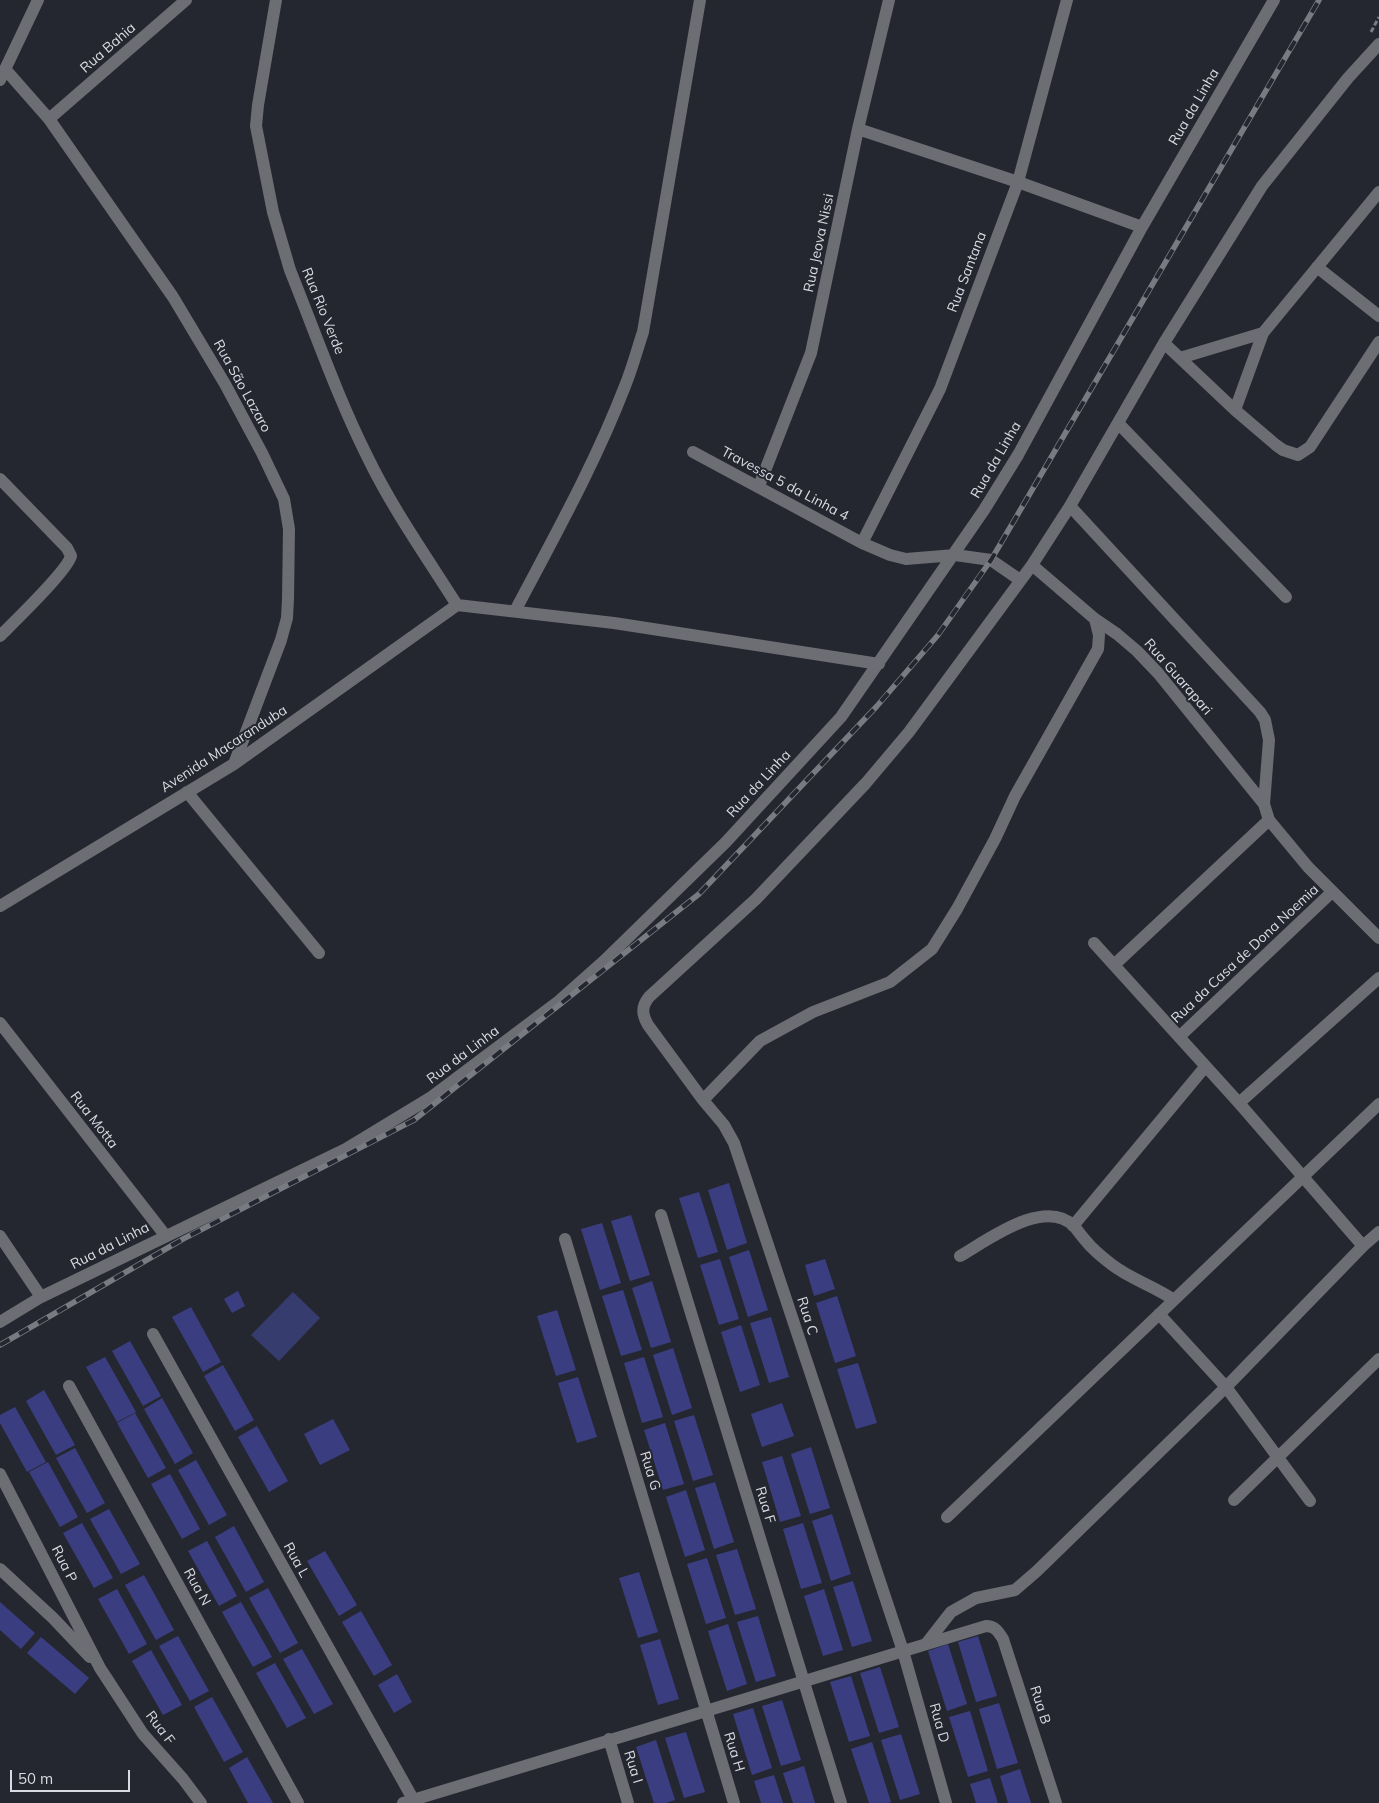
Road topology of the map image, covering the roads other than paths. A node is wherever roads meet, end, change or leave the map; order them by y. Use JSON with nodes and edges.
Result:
{"nodes":[{"id":1,"x":38,"y":0,"type":"edge"},
{"id":2,"x":186,"y":0,"type":"edge"},
{"id":3,"x":276,"y":0,"type":"edge"},
{"id":4,"x":700,"y":0,"type":"edge"},
{"id":5,"x":888,"y":0,"type":"edge"},
{"id":6,"x":1067,"y":0,"type":"edge"},
{"id":7,"x":1274,"y":0,"type":"edge"},
{"id":8,"x":1379,"y":44,"type":"edge"},
{"id":9,"x":3,"y":75,"type":"edge"},
{"id":10,"x":49,"y":119,"type":"junction"},
{"id":11,"x":858,"y":128,"type":"junction"},
{"id":12,"x":1018,"y":182,"type":"junction"},
{"id":13,"x":1379,"y":192,"type":"edge"},
{"id":14,"x":1142,"y":227,"type":"junction"},
{"id":15,"x":1317,"y":267,"type":"junction"},
{"id":16,"x":1379,"y":316,"type":"edge"},
{"id":17,"x":1263,"y":334,"type":"junction"},
{"id":18,"x":1379,"y":342,"type":"edge"},
{"id":19,"x":1164,"y":343,"type":"junction"},
{"id":20,"x":1180,"y":358,"type":"junction"},
{"id":21,"x":1235,"y":410,"type":"junction"},
{"id":22,"x":1118,"y":423,"type":"junction"},
{"id":23,"x":693,"y":452,"type":"dead end"},
{"id":24,"x":0,"y":479,"type":"edge"},
{"id":25,"x":759,"y":486,"type":"junction"},
{"id":26,"x":1070,"y":506,"type":"junction"},
{"id":27,"x":862,"y":543,"type":"junction"},
{"id":28,"x":955,"y":555,"type":"junction"},
{"id":29,"x":1032,"y":565,"type":"junction"},
{"id":30,"x":1020,"y":580,"type":"junction"},
{"id":31,"x":1286,"y":597,"type":"dead end"},
{"id":32,"x":457,"y":605,"type":"junction"},
{"id":33,"x":515,"y":611,"type":"junction"},
{"id":34,"x":1095,"y":619,"type":"junction"},
{"id":35,"x":0,"y":636,"type":"edge"},
{"id":36,"x":879,"y":664,"type":"junction"},
{"id":37,"x":234,"y":764,"type":"junction"},
{"id":38,"x":187,"y":792,"type":"junction"},
{"id":39,"x":1264,"y":804,"type":"junction"},
{"id":40,"x":1269,"y":820,"type":"junction"},
{"id":41,"x":1332,"y":892,"type":"junction"},
{"id":42,"x":0,"y":906,"type":"edge"},
{"id":43,"x":1379,"y":938,"type":"edge"},
{"id":44,"x":1094,"y":943,"type":"dead end"},
{"id":45,"x":319,"y":953,"type":"dead end"},
{"id":46,"x":1114,"y":965,"type":"junction"},
{"id":47,"x":1379,"y":978,"type":"edge"},
{"id":48,"x":0,"y":1023,"type":"edge"},
{"id":49,"x":1179,"y":1037,"type":"junction"},
{"id":50,"x":1205,"y":1066,"type":"junction"},
{"id":51,"x":703,"y":1100,"type":"junction"},
{"id":52,"x":1239,"y":1103,"type":"junction"},
{"id":53,"x":1379,"y":1104,"type":"edge"},
{"id":54,"x":1302,"y":1177,"type":"junction"},
{"id":55,"x":660,"y":1215,"type":"dead end"},
{"id":56,"x":1073,"y":1226,"type":"junction"},
{"id":57,"x":1379,"y":1232,"type":"edge"},
{"id":58,"x":165,"y":1235,"type":"junction"},
{"id":59,"x":0,"y":1236,"type":"edge"},
{"id":60,"x":565,"y":1239,"type":"dead end"},
{"id":61,"x":1363,"y":1246,"type":"junction"},
{"id":62,"x":960,"y":1256,"type":"dead end"},
{"id":63,"x":41,"y":1297,"type":"junction"},
{"id":64,"x":1174,"y":1300,"type":"junction"},
{"id":65,"x":1159,"y":1314,"type":"junction"},
{"id":66,"x":0,"y":1322,"type":"edge"},
{"id":67,"x":153,"y":1334,"type":"dead end"},
{"id":68,"x":1379,"y":1359,"type":"edge"},
{"id":69,"x":69,"y":1386,"type":"dead end"},
{"id":70,"x":1226,"y":1388,"type":"junction"},
{"id":71,"x":1278,"y":1457,"type":"junction"},
{"id":72,"x":0,"y":1474,"type":"edge"},
{"id":73,"x":1234,"y":1500,"type":"dead end"},
{"id":74,"x":1310,"y":1501,"type":"dead end"},
{"id":75,"x":947,"y":1517,"type":"dead end"},
{"id":76,"x":0,"y":1570,"type":"edge"},
{"id":77,"x":926,"y":1644,"type":"junction"},
{"id":78,"x":903,"y":1651,"type":"junction"},
{"id":79,"x":100,"y":1668,"type":"junction"},
{"id":80,"x":803,"y":1681,"type":"junction"},
{"id":81,"x":706,"y":1711,"type":"junction"},
{"id":82,"x":609,"y":1739,"type":"junction"},
{"id":83,"x":408,"y":1801,"type":"edge"},
{"id":84,"x":201,"y":1803,"type":"edge"},
{"id":85,"x":298,"y":1803,"type":"edge"},
{"id":86,"x":628,"y":1803,"type":"edge"},
{"id":87,"x":734,"y":1803,"type":"edge"},
{"id":88,"x":841,"y":1803,"type":"edge"},
{"id":89,"x":946,"y":1803,"type":"edge"},
{"id":90,"x":1056,"y":1803,"type":"edge"}],
"edges":[{"from":1,"to":9,"type":"street"},
{"from":2,"to":10,"type":"street","name":"Rua Bahia"},
{"from":3,"to":32,"type":"street","name":"Rua Rio Verde"},
{"from":4,"to":33,"type":"street"},
{"from":5,"to":11,"type":"street","name":"Rua Jeova Nissi"},
{"from":6,"to":12,"type":"street","name":"Rua Santana"},
{"from":7,"to":14,"type":"street","name":"Rua da Linha"},
{"from":8,"to":19,"type":"street"},
{"from":9,"to":10,"type":"street","name":"Rua São Lazaro"},
{"from":10,"to":37,"type":"street","name":"Rua São Lazaro"},
{"from":11,"to":12,"type":"street"},
{"from":11,"to":25,"type":"street","name":"Rua Jeova Nissi"},
{"from":12,"to":14,"type":"street"},
{"from":12,"to":27,"type":"street","name":"Rua Santana"},
{"from":13,"to":15,"type":"street"},
{"from":14,"to":28,"type":"street","name":"Rua da Linha"},
{"from":15,"to":16,"type":"street"},
{"from":15,"to":17,"type":"street"},
{"from":17,"to":20,"type":"street"},
{"from":17,"to":21,"type":"street"},
{"from":18,"to":21,"type":"street"},
{"from":19,"to":20,"type":"street"},
{"from":19,"to":22,"type":"street"},
{"from":20,"to":21,"type":"street"},
{"from":22,"to":26,"type":"street"},
{"from":22,"to":31,"type":"street"},
{"from":23,"to":25,"type":"street","name":"Travessa 5 da Linha 4"},
{"from":24,"to":35,"type":"street"},
{"from":25,"to":27,"type":"street","name":"Travessa 5 da Linha 4"},
{"from":26,"to":29,"type":"street"},
{"from":26,"to":39,"type":"street"},
{"from":27,"to":28,"type":"street","name":"Travessa 5 da Linha 4"},
{"from":28,"to":30,"type":"street","name":"Travessa 5 da Linha 4"},
{"from":28,"to":36,"type":"street","name":"Rua da Linha"},
{"from":29,"to":30,"type":"street"},
{"from":29,"to":34,"type":"street","name":"Rua Guarapari"},
{"from":30,"to":51,"type":"street","name":"Rua C"},
{"from":32,"to":33,"type":"street"},
{"from":32,"to":37,"type":"street","name":"Avenida Macaranduba"},
{"from":33,"to":36,"type":"street"},
{"from":34,"to":39,"type":"street","name":"Rua Guarapari"},
{"from":34,"to":51,"type":"street"},
{"from":36,"to":58,"type":"street","name":"Rua da Linha"},
{"from":37,"to":38,"type":"street","name":"Avenida Macaranduba"},
{"from":38,"to":42,"type":"street","name":"Avenida Macaranduba"},
{"from":38,"to":45,"type":"street"},
{"from":39,"to":40,"type":"street"},
{"from":40,"to":41,"type":"street"},
{"from":40,"to":46,"type":"street"},
{"from":41,"to":43,"type":"street"},
{"from":41,"to":49,"type":"street","name":"Rua da Casa de Dona Noemia"},
{"from":44,"to":46,"type":"street"},
{"from":46,"to":49,"type":"street"},
{"from":47,"to":52,"type":"street"},
{"from":48,"to":58,"type":"street","name":"Rua Motta"},
{"from":49,"to":50,"type":"street"},
{"from":50,"to":52,"type":"street"},
{"from":50,"to":56,"type":"street"},
{"from":51,"to":78,"type":"street","name":"Rua C"},
{"from":52,"to":54,"type":"street"},
{"from":53,"to":54,"type":"street"},
{"from":54,"to":61,"type":"street"},
{"from":54,"to":64,"type":"street"},
{"from":55,"to":80,"type":"street","name":"Rua F"},
{"from":56,"to":62,"type":"street"},
{"from":56,"to":64,"type":"street"},
{"from":57,"to":61,"type":"street"},
{"from":58,"to":63,"type":"street","name":"Rua da Linha"},
{"from":59,"to":63,"type":"street"},
{"from":60,"to":81,"type":"street","name":"Rua G"},
{"from":61,"to":70,"type":"street"},
{"from":63,"to":66,"type":"street","name":"Rua da Linha"},
{"from":64,"to":65,"type":"street"},
{"from":65,"to":70,"type":"street"},
{"from":65,"to":75,"type":"street"},
{"from":67,"to":83,"type":"street","name":"Rua L"},
{"from":68,"to":71,"type":"street"},
{"from":69,"to":85,"type":"street","name":"Rua N"},
{"from":70,"to":71,"type":"street"},
{"from":70,"to":77,"type":"street"},
{"from":71,"to":73,"type":"street"},
{"from":71,"to":74,"type":"street"},
{"from":72,"to":79,"type":"street","name":"Rua P"},
{"from":76,"to":79,"type":"street"},
{"from":77,"to":78,"type":"street"},
{"from":77,"to":90,"type":"street","name":"Rua B"},
{"from":78,"to":80,"type":"street"},
{"from":78,"to":89,"type":"street","name":"Rua D"},
{"from":79,"to":84,"type":"street","name":"Rua F"},
{"from":80,"to":81,"type":"street"},
{"from":80,"to":88,"type":"street","name":"Rua F"},
{"from":81,"to":82,"type":"street"},
{"from":81,"to":87,"type":"street","name":"Rua H"},
{"from":82,"to":83,"type":"street"},
{"from":82,"to":86,"type":"street","name":"Rua I"}]}
